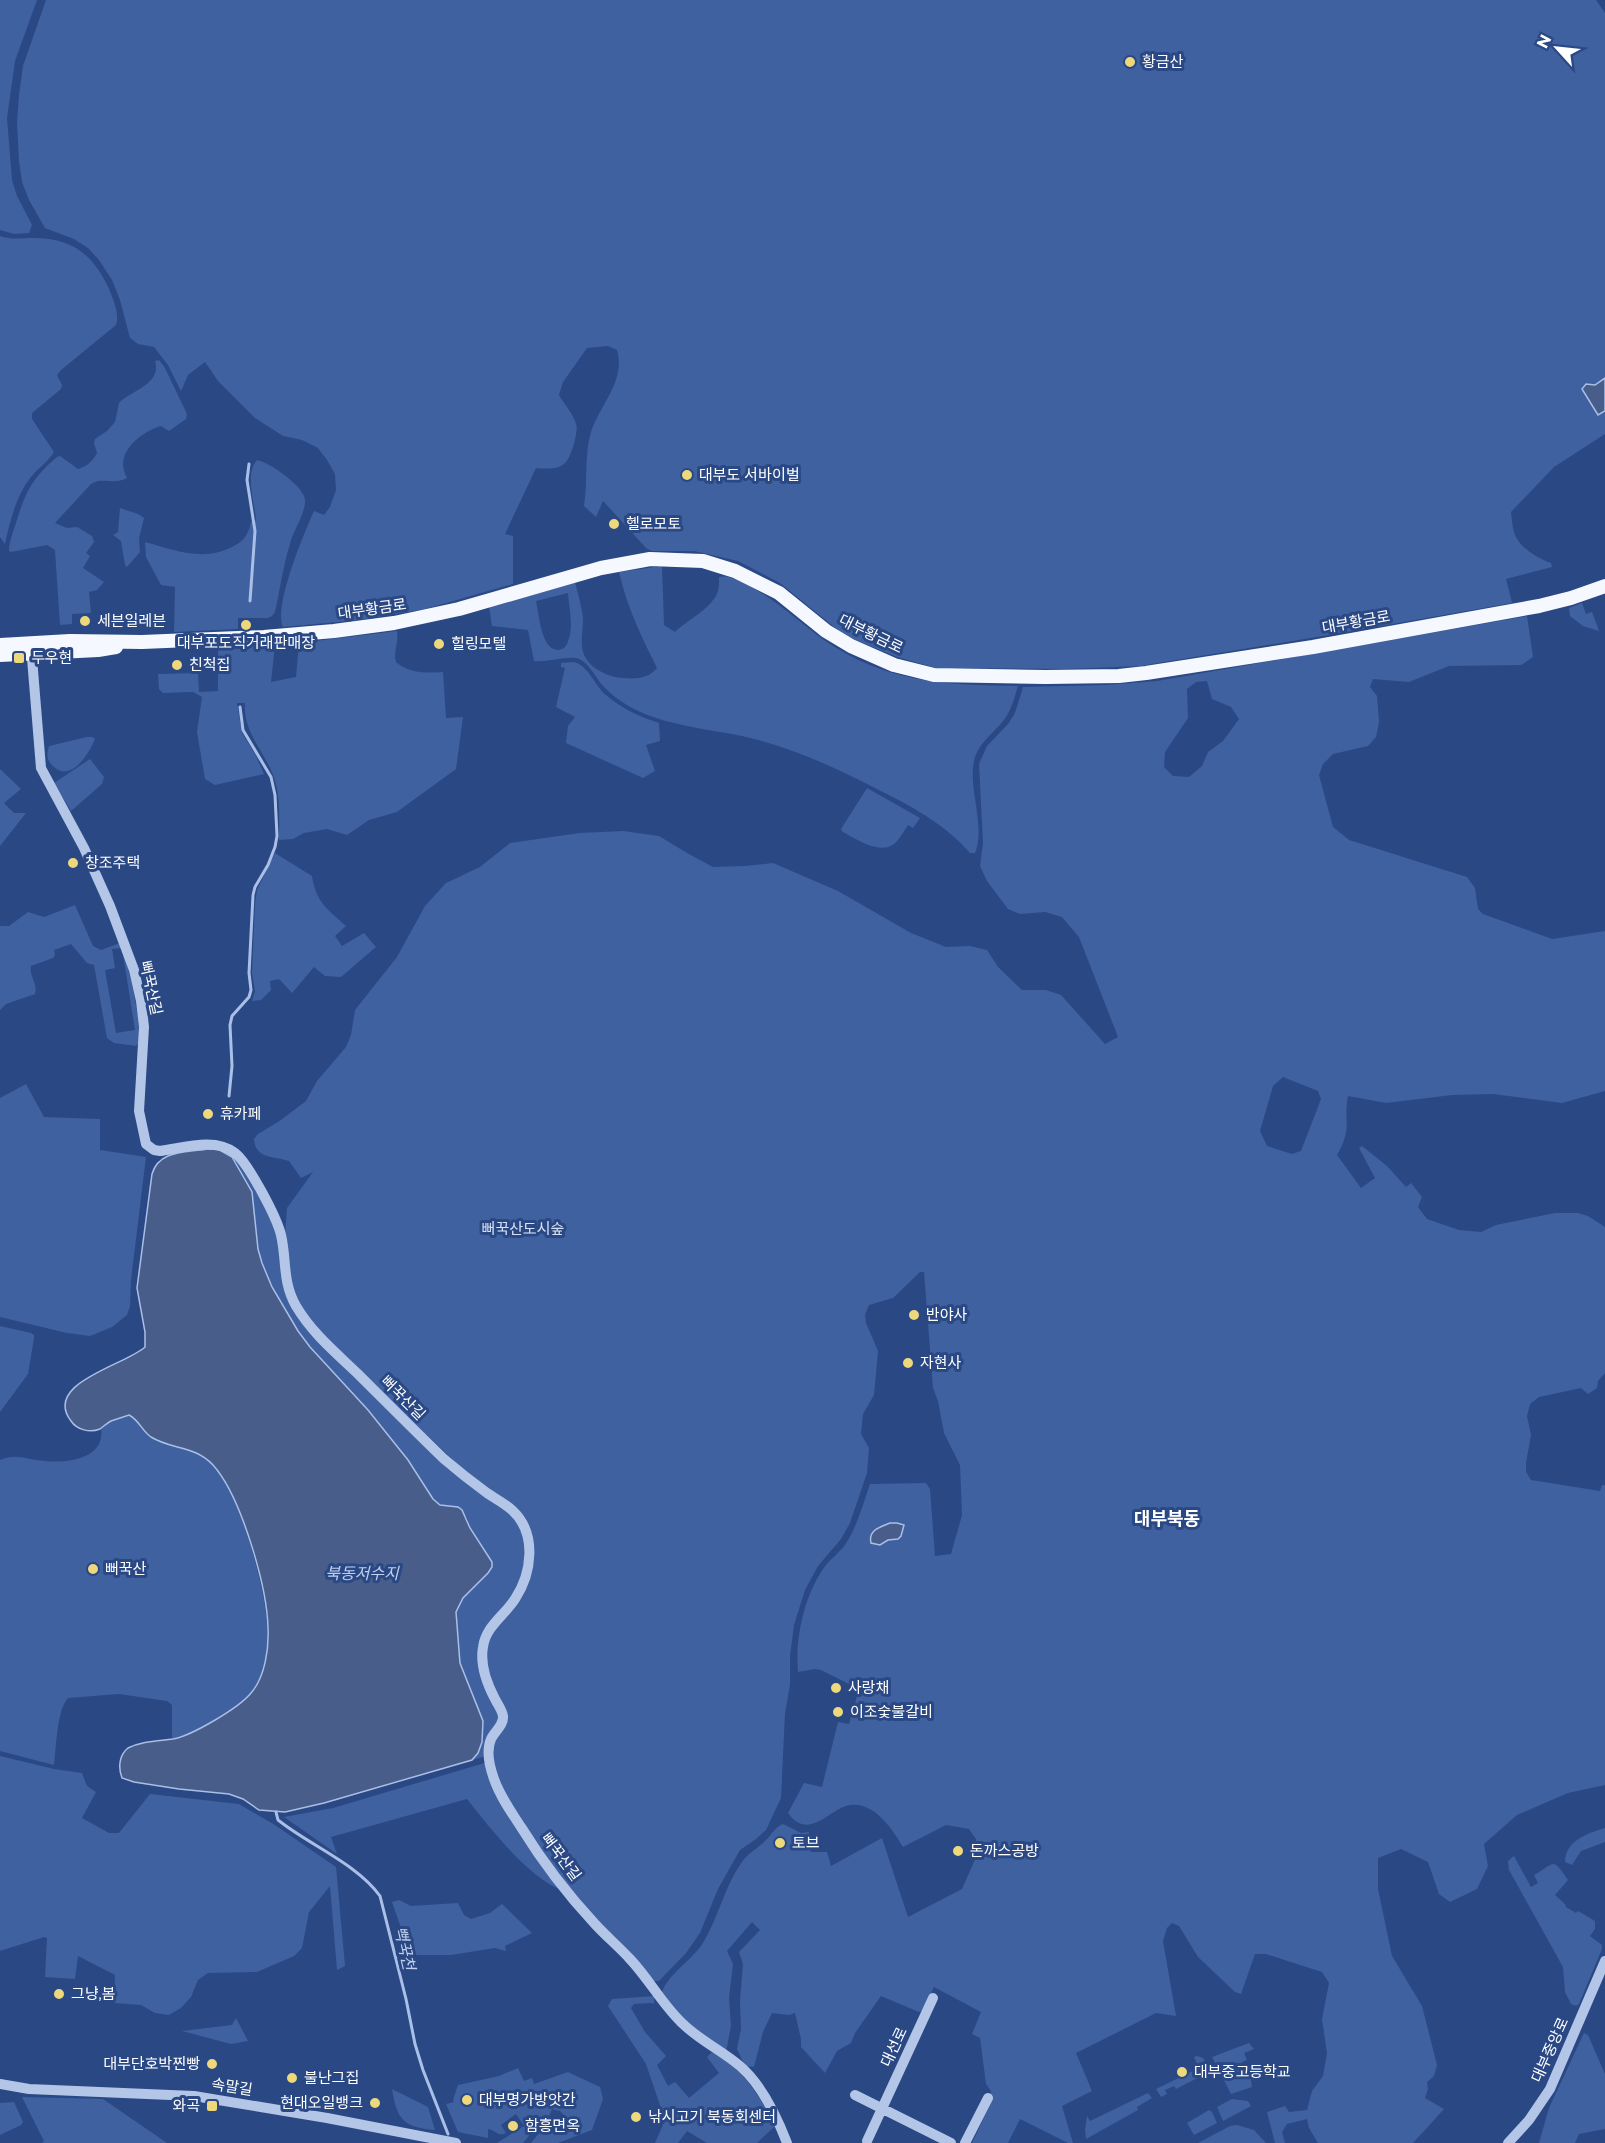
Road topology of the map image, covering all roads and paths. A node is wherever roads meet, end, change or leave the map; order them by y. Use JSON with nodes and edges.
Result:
{"nodes":[{"id":1,"x":1605,"y":586,"type":"edge"},
{"id":2,"x":0,"y":645,"type":"edge"},
{"id":3,"x":31,"y":648,"type":"junction"},
{"id":4,"x":0,"y":655,"type":"edge"},
{"id":5,"x":1605,"y":1961,"type":"edge"},
{"id":6,"x":933,"y":1998,"type":"dead end"},
{"id":7,"x":0,"y":2084,"type":"edge"},
{"id":8,"x":855,"y":2095,"type":"dead end"},
{"id":9,"x":988,"y":2098,"type":"dead end"},
{"id":10,"x":882,"y":2109,"type":"junction"},
{"id":11,"x":867,"y":2141,"type":"dead end"},
{"id":12,"x":456,"y":2143,"type":"edge"},
{"id":13,"x":787,"y":2143,"type":"edge"},
{"id":14,"x":951,"y":2143,"type":"edge"},
{"id":15,"x":965,"y":2143,"type":"edge"},
{"id":16,"x":1508,"y":2143,"type":"edge"}],
"edges":[{"from":1,"to":3,"type":"main road","name":"대부황금로"},
{"from":2,"to":3,"type":"main road","name":"대부황금로"},
{"from":3,"to":4,"type":"main road","name":"대부황금로"},
{"from":3,"to":13,"type":"street","name":"뻐꾹산길"},
{"from":5,"to":16,"type":"street","name":"대부중앙로"},
{"from":6,"to":10,"type":"street","name":"대선로"},
{"from":7,"to":12,"type":"street","name":"속말길"},
{"from":8,"to":10,"type":"street"},
{"from":9,"to":15,"type":"street"},
{"from":10,"to":11,"type":"street","name":"대선로"},
{"from":10,"to":14,"type":"street"}]}
